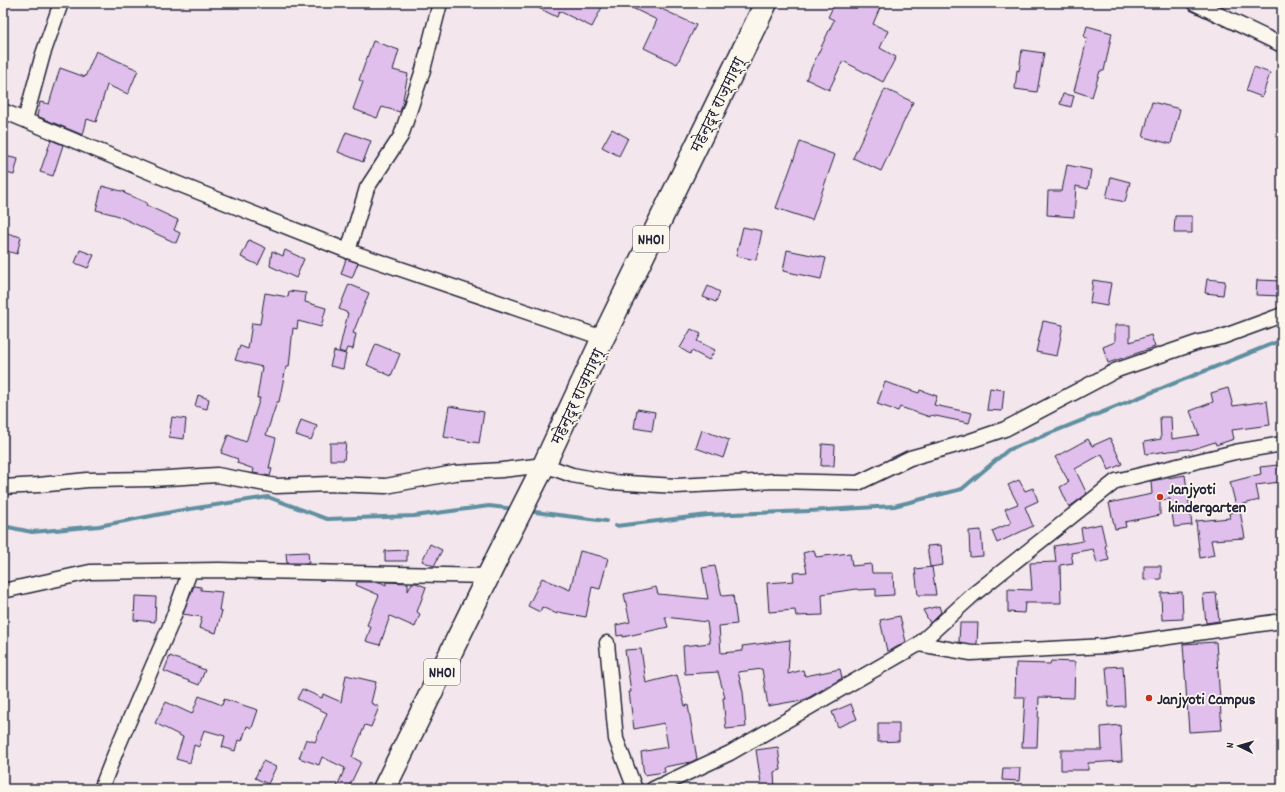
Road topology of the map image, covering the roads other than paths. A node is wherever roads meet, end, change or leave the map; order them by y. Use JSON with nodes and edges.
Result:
{"nodes":[{"id":1,"x":61,"y":3,"type":"edge"},
{"id":2,"x":440,"y":3,"type":"edge"},
{"id":3,"x":766,"y":3,"type":"edge"},
{"id":4,"x":1194,"y":3,"type":"edge"},
{"id":5,"x":1282,"y":45,"type":"edge"},
{"id":6,"x":3,"y":112,"type":"edge"},
{"id":7,"x":26,"y":120,"type":"junction"},
{"id":8,"x":348,"y":251,"type":"junction"},
{"id":9,"x":1282,"y":315,"type":"edge"},
{"id":10,"x":603,"y":338,"type":"junction"},
{"id":11,"x":1282,"y":444,"type":"edge"},
{"id":12,"x":541,"y":471,"type":"junction"},
{"id":13,"x":3,"y":487,"type":"edge"},
{"id":14,"x":190,"y":571,"type":"junction"},
{"id":15,"x":489,"y":576,"type":"junction"},
{"id":16,"x":3,"y":590,"type":"edge"},
{"id":17,"x":1282,"y":622,"type":"edge"},
{"id":18,"x":607,"y":643,"type":"dead end"},
{"id":19,"x":919,"y":644,"type":"junction"},
{"id":20,"x":101,"y":789,"type":"edge"},
{"id":21,"x":384,"y":789,"type":"edge"},
{"id":22,"x":635,"y":789,"type":"edge"},
{"id":23,"x":653,"y":789,"type":"edge"}],
"edges":[{"from":1,"to":7,"type":"street"},
{"from":2,"to":8,"type":"street"},
{"from":3,"to":10,"type":"highway","name":"महेन्द्र राज्मार्ग्","number":"NH01"},
{"from":4,"to":5,"type":"street"},
{"from":6,"to":7,"type":"street"},
{"from":7,"to":8,"type":"street"},
{"from":8,"to":10,"type":"street"},
{"from":9,"to":12,"type":"street"},
{"from":10,"to":12,"type":"highway","name":"महेन्द्र राज्मार्ग्","number":"NH01"},
{"from":11,"to":19,"type":"street"},
{"from":12,"to":13,"type":"street"},
{"from":12,"to":15,"type":"highway","name":"महेन्द्र राज्मार्ग्","number":"NH01"},
{"from":14,"to":15,"type":"street"},
{"from":14,"to":16,"type":"street"},
{"from":14,"to":20,"type":"street"},
{"from":15,"to":21,"type":"highway","name":"महेन्द्र राज्मार्ग्","number":"NH01"},
{"from":17,"to":19,"type":"street"},
{"from":18,"to":22,"type":"street"},
{"from":19,"to":23,"type":"street"}]}
